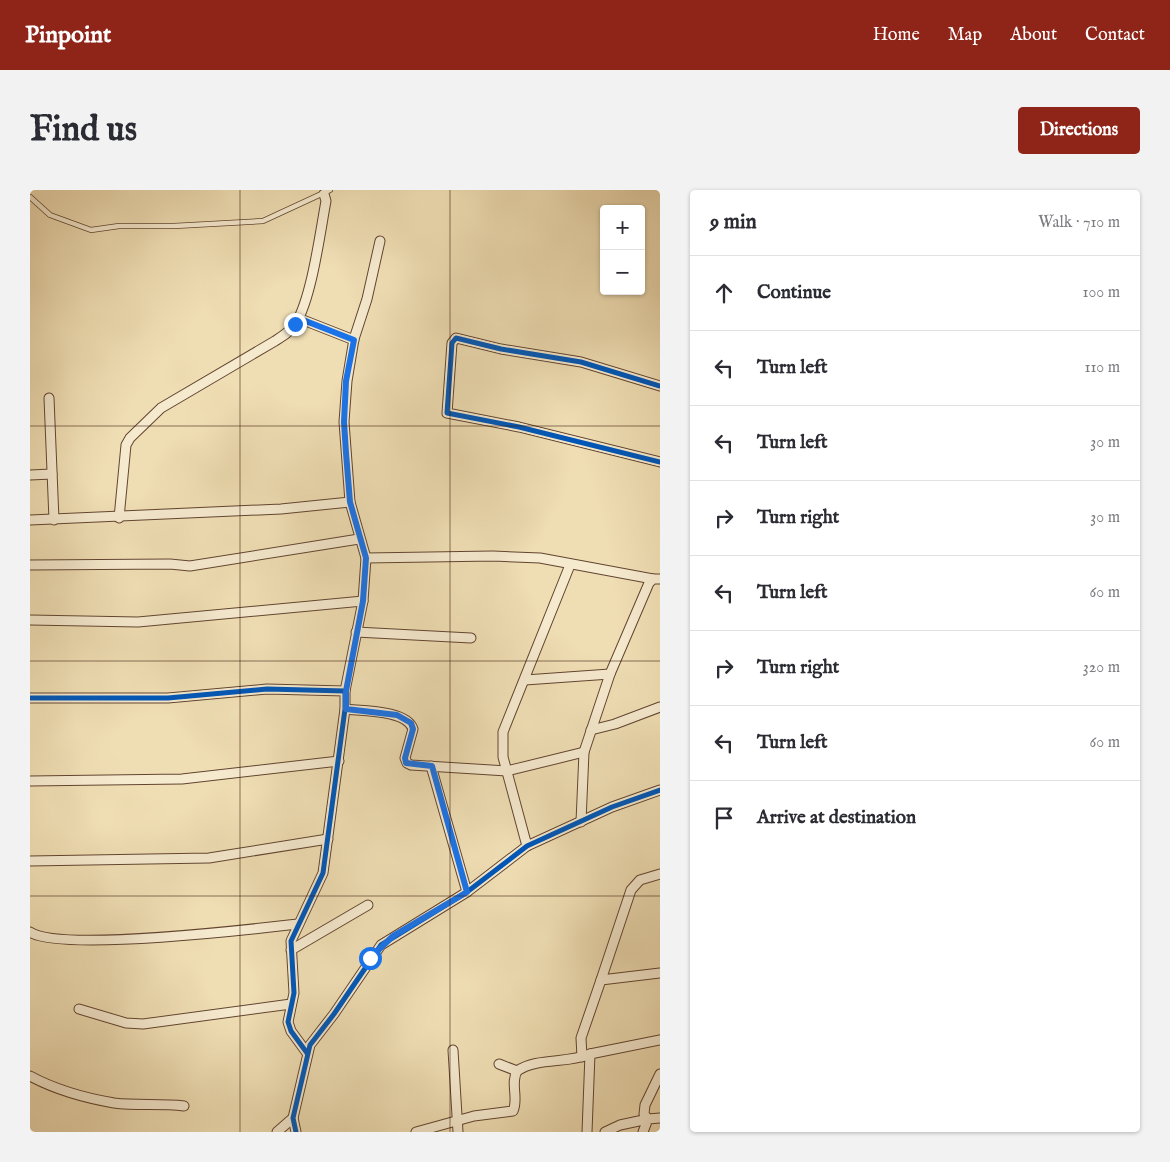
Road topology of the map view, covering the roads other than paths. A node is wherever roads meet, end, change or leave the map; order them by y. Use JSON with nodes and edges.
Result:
{"nodes":[{"id":1,"x":327,"y":192,"type":"edge"},
{"id":2,"x":30,"y":196,"type":"edge"},
{"id":3,"x":380,"y":241,"type":"dead end"},
{"id":4,"x":298,"y":318,"type":"junction"},
{"id":5,"x":354,"y":340,"type":"junction"},
{"id":6,"x":660,"y":386,"type":"edge"},
{"id":7,"x":49,"y":398,"type":"dead end"},
{"id":8,"x":660,"y":462,"type":"edge"},
{"id":9,"x":52,"y":474,"type":"junction"},
{"id":10,"x":30,"y":475,"type":"edge"},
{"id":11,"x":350,"y":502,"type":"junction"},
{"id":12,"x":119,"y":518,"type":"junction"},
{"id":13,"x":30,"y":520,"type":"edge"},
{"id":14,"x":54,"y":520,"type":"junction"},
{"id":15,"x":359,"y":539,"type":"junction"},
{"id":16,"x":366,"y":558,"type":"junction"},
{"id":17,"x":30,"y":565,"type":"edge"},
{"id":18,"x":570,"y":565,"type":"junction"},
{"id":19,"x":657,"y":579,"type":"edge"},
{"id":20,"x":363,"y":601,"type":"junction"},
{"id":21,"x":30,"y":620,"type":"edge"},
{"id":22,"x":356,"y":632,"type":"junction"},
{"id":23,"x":471,"y":638,"type":"dead end"},
{"id":24,"x":610,"y":674,"type":"junction"},
{"id":25,"x":525,"y":680,"type":"junction"},
{"id":26,"x":346,"y":691,"type":"junction"},
{"id":27,"x":30,"y":698,"type":"edge"},
{"id":28,"x":660,"y":707,"type":"edge"},
{"id":29,"x":346,"y":709,"type":"junction"},
{"id":30,"x":591,"y":730,"type":"junction"},
{"id":31,"x":584,"y":752,"type":"junction"},
{"id":32,"x":339,"y":761,"type":"junction"},
{"id":33,"x":432,"y":766,"type":"junction"},
{"id":34,"x":507,"y":771,"type":"junction"},
{"id":35,"x":30,"y":781,"type":"edge"},
{"id":36,"x":660,"y":790,"type":"edge"},
{"id":37,"x":581,"y":822,"type":"junction"},
{"id":38,"x":328,"y":839,"type":"junction"},
{"id":39,"x":527,"y":846,"type":"junction"},
{"id":40,"x":30,"y":861,"type":"edge"},
{"id":41,"x":660,"y":874,"type":"edge"},
{"id":42,"x":467,"y":892,"type":"junction"},
{"id":43,"x":368,"y":905,"type":"dead end"},
{"id":44,"x":298,"y":924,"type":"junction"},
{"id":45,"x":30,"y":932,"type":"edge"},
{"id":46,"x":291,"y":950,"type":"junction"},
{"id":47,"x":660,"y":973,"type":"edge"},
{"id":48,"x":601,"y":980,"type":"junction"},
{"id":49,"x":291,"y":1004,"type":"junction"},
{"id":50,"x":79,"y":1009,"type":"dead end"},
{"id":51,"x":660,"y":1040,"type":"edge"},
{"id":52,"x":453,"y":1050,"type":"dead end"},
{"id":53,"x":307,"y":1053,"type":"junction"},
{"id":54,"x":586,"y":1056,"type":"junction"},
{"id":55,"x":499,"y":1064,"type":"dead end"},
{"id":56,"x":517,"y":1071,"type":"junction"},
{"id":57,"x":660,"y":1074,"type":"edge"},
{"id":58,"x":30,"y":1076,"type":"edge"},
{"id":59,"x":184,"y":1106,"type":"dead end"},
{"id":60,"x":293,"y":1118,"type":"junction"},
{"id":61,"x":660,"y":1118,"type":"edge"},
{"id":62,"x":648,"y":1119,"type":"junction"},
{"id":63,"x":456,"y":1122,"type":"junction"},
{"id":64,"x":277,"y":1132,"type":"edge"},
{"id":65,"x":296,"y":1132,"type":"edge"},
{"id":66,"x":416,"y":1132,"type":"edge"},
{"id":67,"x":458,"y":1132,"type":"edge"},
{"id":68,"x":587,"y":1132,"type":"edge"},
{"id":69,"x":605,"y":1132,"type":"edge"},
{"id":70,"x":643,"y":1132,"type":"edge"}],
"edges":[{"from":1,"to":2,"type":"lane"},
{"from":1,"to":4,"type":"street"},
{"from":3,"to":5,"type":"street"},
{"from":4,"to":5,"type":"street"},
{"from":4,"to":12,"type":"street"},
{"from":5,"to":11,"type":"street"},
{"from":6,"to":8,"type":"street"},
{"from":7,"to":9,"type":"street"},
{"from":9,"to":10,"type":"street"},
{"from":9,"to":14,"type":"street"},
{"from":11,"to":12,"type":"street"},
{"from":11,"to":15,"type":"street"},
{"from":12,"to":14,"type":"street"},
{"from":13,"to":14,"type":"street"},
{"from":15,"to":16,"type":"street"},
{"from":15,"to":17,"type":"street"},
{"from":16,"to":18,"type":"street"},
{"from":16,"to":20,"type":"street"},
{"from":18,"to":19,"type":"street"},
{"from":18,"to":25,"type":"street"},
{"from":19,"to":24,"type":"street"},
{"from":20,"to":21,"type":"street"},
{"from":20,"to":22,"type":"street"},
{"from":22,"to":23,"type":"street"},
{"from":22,"to":26,"type":"street"},
{"from":24,"to":25,"type":"street"},
{"from":24,"to":30,"type":"street"},
{"from":25,"to":34,"type":"street"},
{"from":26,"to":27,"type":"street"},
{"from":26,"to":29,"type":"street"},
{"from":28,"to":30,"type":"street"},
{"from":29,"to":32,"type":"street"},
{"from":29,"to":33,"type":"street"},
{"from":30,"to":31,"type":"street"},
{"from":31,"to":34,"type":"street"},
{"from":31,"to":37,"type":"street"},
{"from":32,"to":35,"type":"street"},
{"from":32,"to":38,"type":"street"},
{"from":33,"to":34,"type":"street"},
{"from":33,"to":42,"type":"street"},
{"from":34,"to":39,"type":"street"},
{"from":36,"to":37,"type":"street"},
{"from":37,"to":39,"type":"street"},
{"from":38,"to":40,"type":"street"},
{"from":38,"to":44,"type":"street"},
{"from":39,"to":42,"type":"street"},
{"from":41,"to":48,"type":"street"},
{"from":42,"to":53,"type":"street"},
{"from":43,"to":46,"type":"street"},
{"from":44,"to":45,"type":"street"},
{"from":44,"to":46,"type":"street"},
{"from":46,"to":49,"type":"street"},
{"from":47,"to":48,"type":"street"},
{"from":48,"to":54,"type":"street"},
{"from":49,"to":50,"type":"street"},
{"from":49,"to":53,"type":"street"},
{"from":51,"to":54,"type":"street"},
{"from":52,"to":63,"type":"street"},
{"from":53,"to":60,"type":"street"},
{"from":54,"to":56,"type":"street"},
{"from":54,"to":68,"type":"street"},
{"from":55,"to":56,"type":"street"},
{"from":56,"to":63,"type":"street"},
{"from":57,"to":62,"type":"street"},
{"from":58,"to":59,"type":"street"},
{"from":60,"to":64,"type":"street"},
{"from":60,"to":65,"type":"street"},
{"from":61,"to":62,"type":"street"},
{"from":62,"to":69,"type":"street"},
{"from":62,"to":70,"type":"street"},
{"from":63,"to":66,"type":"street"},
{"from":63,"to":67,"type":"street"}]}
